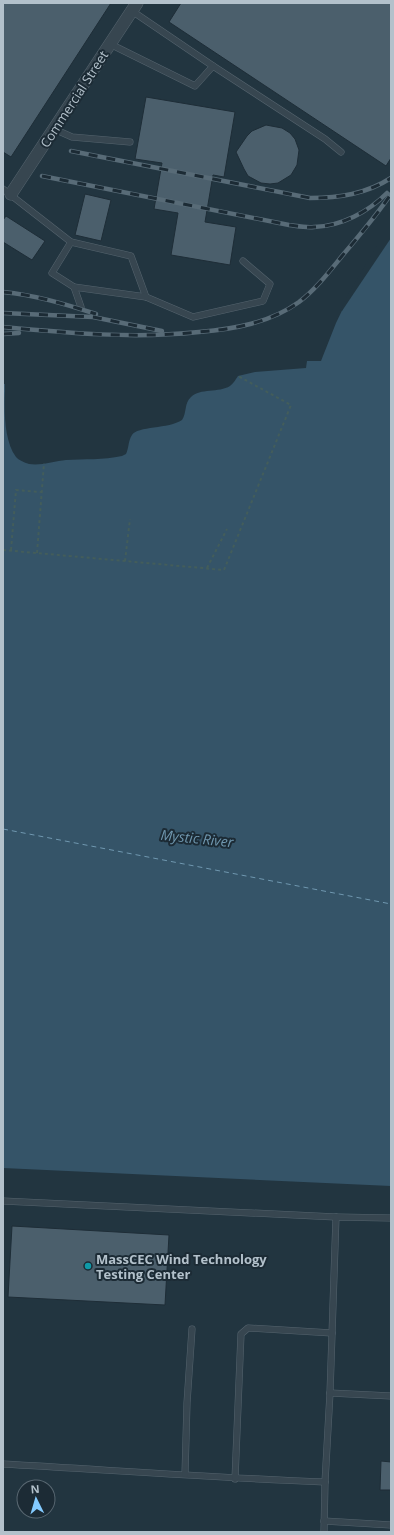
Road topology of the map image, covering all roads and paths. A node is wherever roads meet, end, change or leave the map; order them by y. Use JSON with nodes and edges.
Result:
{"nodes":[{"id":1,"x":135,"y":5,"type":"edge"},
{"id":2,"x":110,"y":44,"type":"junction"},
{"id":3,"x":213,"y":66,"type":"junction"},
{"id":4,"x":54,"y":129,"type":"junction"},
{"id":5,"x":130,"y":142,"type":"dead end"},
{"id":6,"x":341,"y":152,"type":"dead end"},
{"id":7,"x":7,"y":192,"type":"edge"},
{"id":8,"x":71,"y":242,"type":"junction"},
{"id":9,"x":243,"y":261,"type":"dead end"},
{"id":10,"x":74,"y":286,"type":"junction"},
{"id":11,"x":146,"y":297,"type":"junction"},
{"id":12,"x":81,"y":307,"type":"dead end"},
{"id":13,"x":238,"y":376,"type":"dead end"},
{"id":14,"x":44,"y":463,"type":"dead end"},
{"id":15,"x":41,"y":492,"type":"junction"},
{"id":16,"x":130,"y":519,"type":"dead end"},
{"id":17,"x":226,"y":529,"type":"dead end"},
{"id":18,"x":3,"y":550,"type":"edge"},
{"id":19,"x":11,"y":551,"type":"junction"},
{"id":20,"x":37,"y":553,"type":"junction"},
{"id":21,"x":125,"y":561,"type":"junction"},
{"id":22,"x":207,"y":568,"type":"junction"},
{"id":23,"x":3,"y":1201,"type":"edge"},
{"id":24,"x":336,"y":1217,"type":"junction"},
{"id":25,"x":391,"y":1218,"type":"edge"},
{"id":26,"x":192,"y":1329,"type":"dead end"},
{"id":27,"x":332,"y":1333,"type":"junction"},
{"id":28,"x":330,"y":1393,"type":"junction"},
{"id":29,"x":391,"y":1396,"type":"edge"},
{"id":30,"x":3,"y":1464,"type":"edge"},
{"id":31,"x":185,"y":1474,"type":"junction"},
{"id":32,"x":235,"y":1479,"type":"junction"},
{"id":33,"x":325,"y":1482,"type":"junction"},
{"id":34,"x":324,"y":1521,"type":"junction"},
{"id":35,"x":391,"y":1525,"type":"edge"},
{"id":36,"x":324,"y":1532,"type":"edge"}],
"edges":[{"from":1,"to":2,"type":"street","name":"Commercial Street"},
{"from":1,"to":3,"type":"lane"},
{"from":2,"to":3,"type":"lane"},
{"from":2,"to":4,"type":"street","name":"Commercial Street"},
{"from":3,"to":6,"type":"lane"},
{"from":4,"to":5,"type":"lane"},
{"from":4,"to":7,"type":"street","name":"Commercial Street"},
{"from":7,"to":8,"type":"lane"},
{"from":8,"to":10,"type":"lane"},
{"from":8,"to":11,"type":"lane"},
{"from":9,"to":11,"type":"lane"},
{"from":10,"to":11,"type":"lane"},
{"from":10,"to":12,"type":"lane"},
{"from":13,"to":22,"type":"path"},
{"from":14,"to":15,"type":"path"},
{"from":15,"to":19,"type":"path"},
{"from":15,"to":20,"type":"path"},
{"from":16,"to":21,"type":"path"},
{"from":17,"to":22,"type":"path"},
{"from":18,"to":19,"type":"path"},
{"from":19,"to":20,"type":"path"},
{"from":20,"to":21,"type":"path"},
{"from":21,"to":22,"type":"path"},
{"from":23,"to":24,"type":"lane"},
{"from":24,"to":25,"type":"lane"},
{"from":24,"to":27,"type":"lane"},
{"from":26,"to":31,"type":"lane"},
{"from":27,"to":28,"type":"lane"},
{"from":27,"to":32,"type":"lane"},
{"from":28,"to":29,"type":"lane"},
{"from":28,"to":33,"type":"lane"},
{"from":30,"to":31,"type":"lane"},
{"from":31,"to":32,"type":"lane"},
{"from":32,"to":33,"type":"lane"},
{"from":33,"to":34,"type":"lane"},
{"from":34,"to":35,"type":"lane"},
{"from":34,"to":36,"type":"lane"}]}
